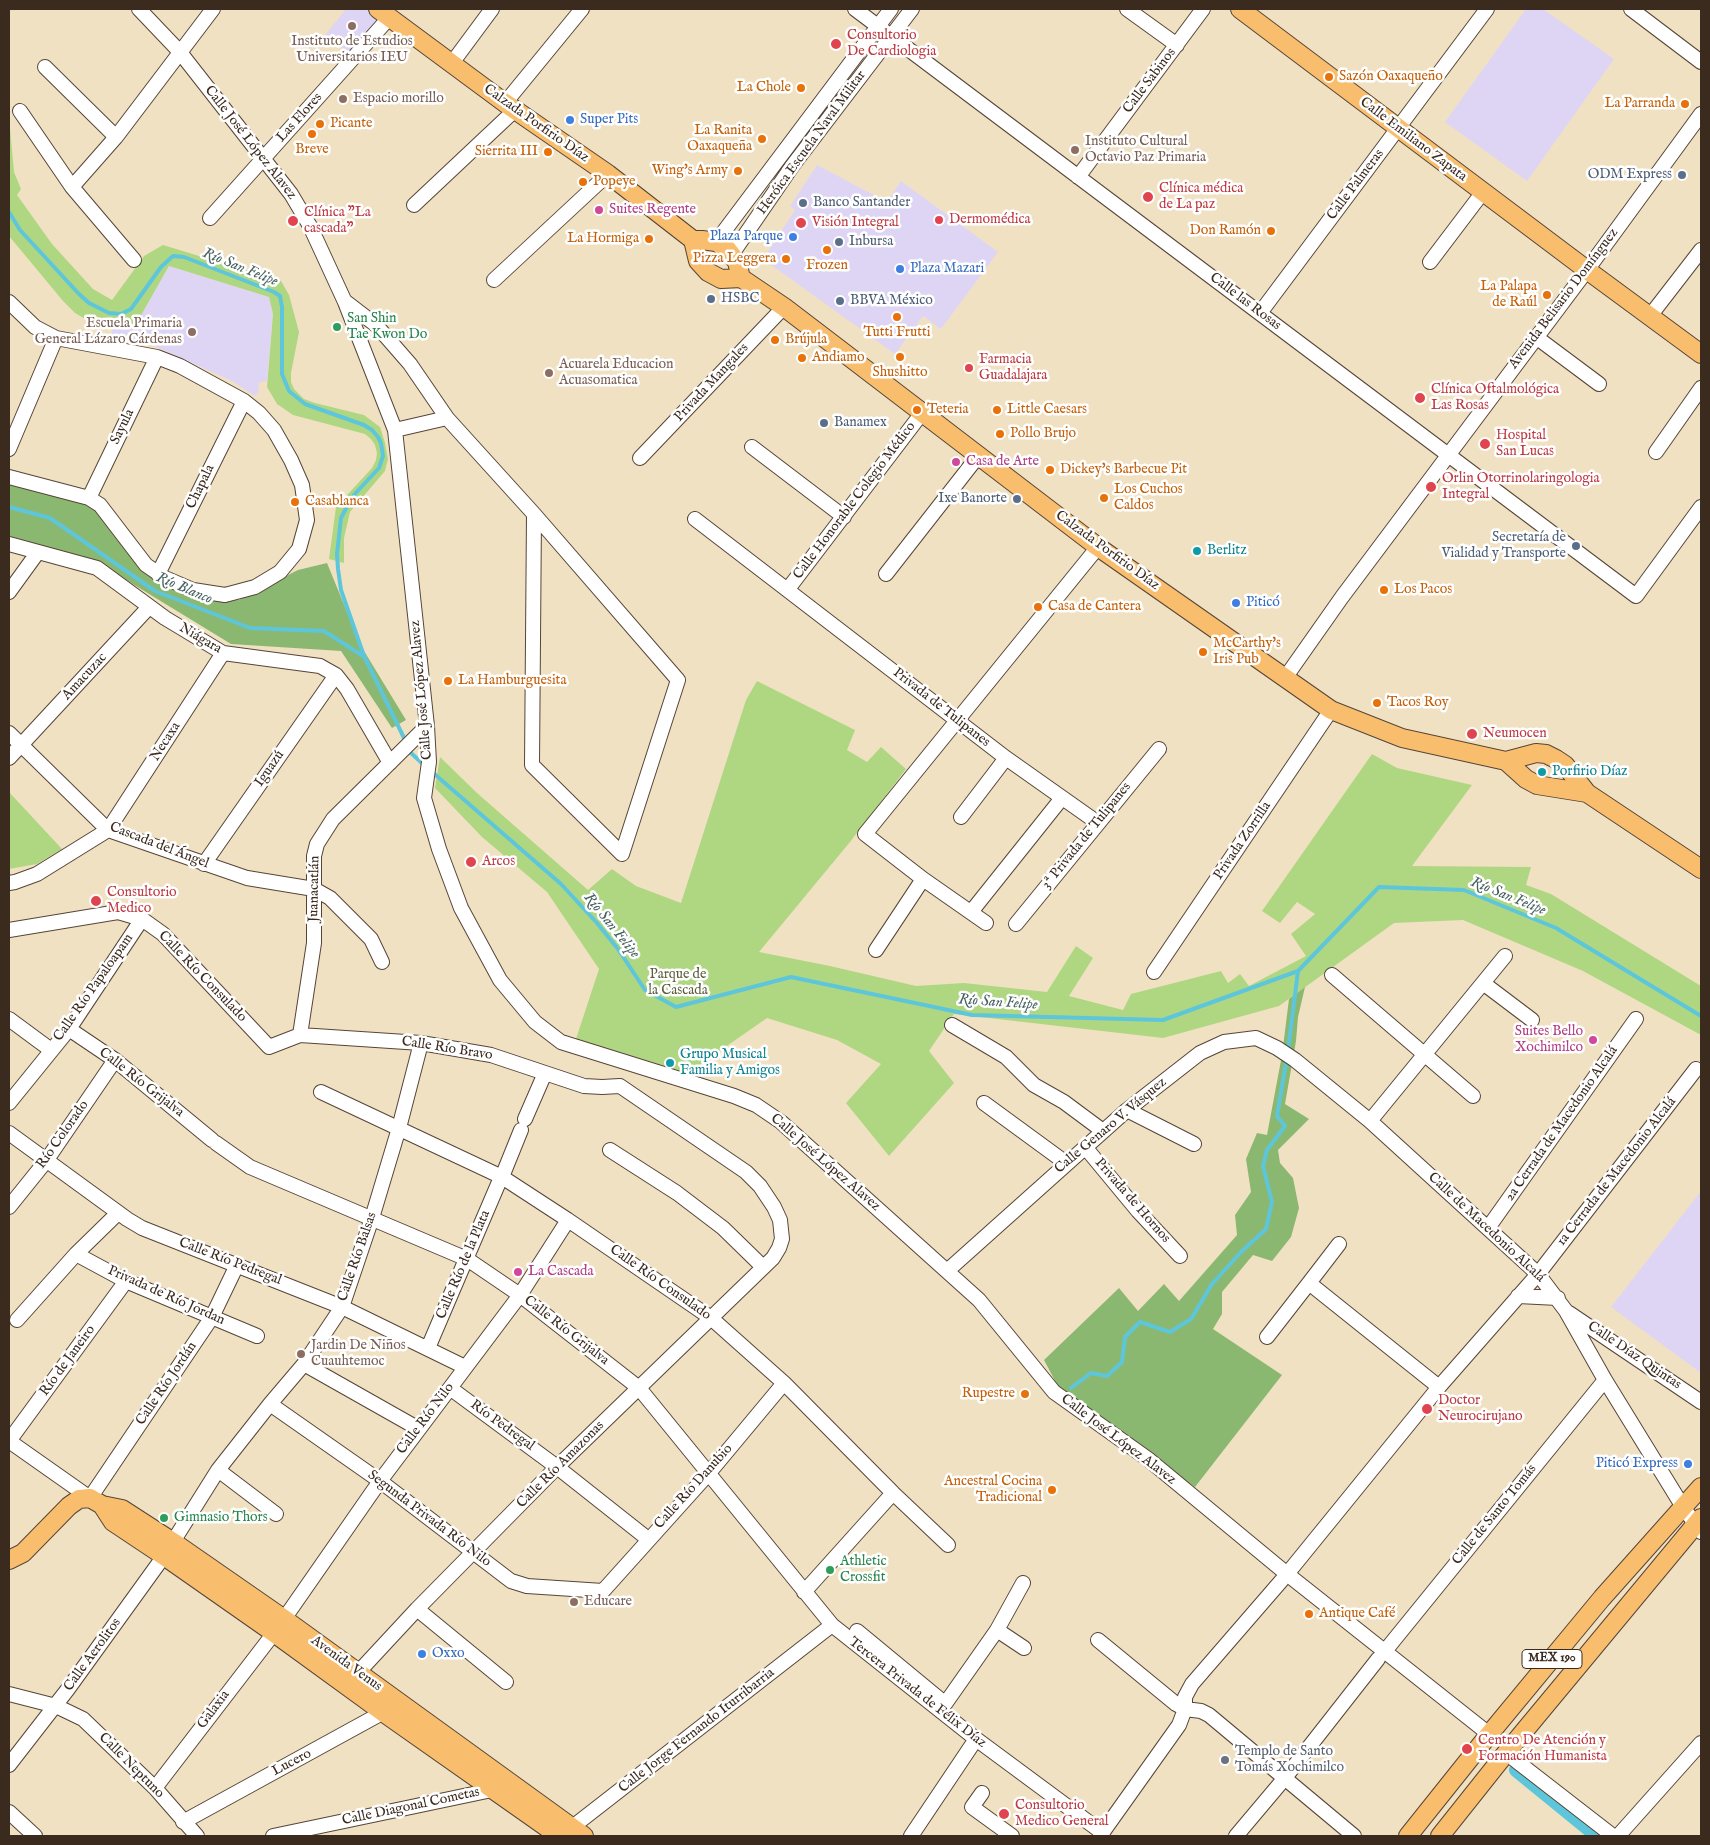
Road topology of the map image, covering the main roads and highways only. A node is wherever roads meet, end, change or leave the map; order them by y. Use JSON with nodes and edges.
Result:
{"nodes":[{"id":1,"x":1240,"y":9,"type":"edge"},
{"id":2,"x":383,"y":13,"type":"edge"},
{"id":3,"x":692,"y":240,"type":"junction"},
{"id":4,"x":741,"y":278,"type":"junction"},
{"id":5,"x":1701,"y":354,"type":"edge"},
{"id":6,"x":1506,"y":762,"type":"junction"},
{"id":7,"x":1588,"y":792,"type":"junction"},
{"id":8,"x":1701,"y":869,"type":"edge"},
{"id":9,"x":1701,"y":1487,"type":"edge"},
{"id":10,"x":1699,"y":1525,"type":"edge"},
{"id":11,"x":9,"y":1560,"type":"edge"},
{"id":12,"x":279,"y":1626,"type":"junction"},
{"id":13,"x":569,"y":1834,"type":"edge"},
{"id":14,"x":1408,"y":1836,"type":"edge"},
{"id":15,"x":1440,"y":1836,"type":"edge"}],
"edges":[{"from":1,"to":5,"type":"main road","name":"Calle Emiliano Zapata"},
{"from":2,"to":3,"type":"main road","name":"Calzada Porfirio Díaz"},
{"from":3,"to":4,"type":"main road"},
{"from":3,"to":4,"type":"main road"},
{"from":4,"to":6,"type":"main road","name":"Calzada Porfirio Díaz"},
{"from":6,"to":7,"type":"main road","name":"Calzada Porfirio Díaz"},
{"from":6,"to":7,"type":"main road","name":"Calzada Porfirio Díaz"},
{"from":7,"to":8,"type":"main road","name":"Calzada Porfirio Díaz"},
{"from":9,"to":14,"type":"main road","number":"MEX 190"},
{"from":10,"to":15,"type":"main road","number":"MEX 190"},
{"from":11,"to":12,"type":"main road","name":"Avenida Venus"},
{"from":12,"to":13,"type":"main road","name":"Avenida Venus"},
{"from":12,"to":13,"type":"main road","name":"Avenida Venus"}]}
